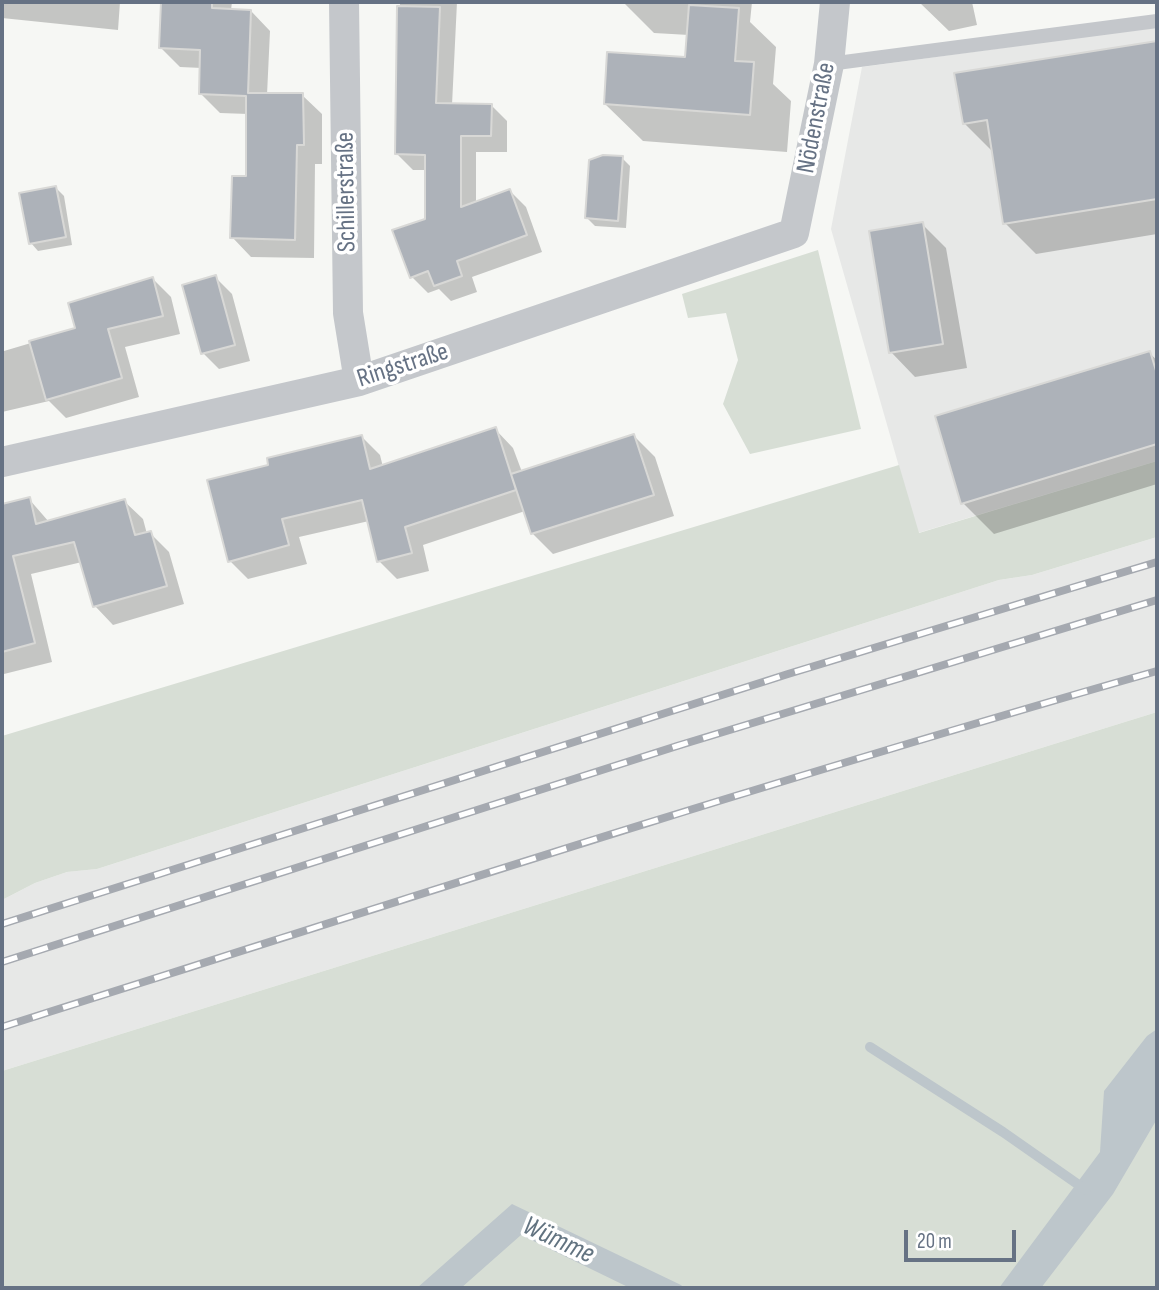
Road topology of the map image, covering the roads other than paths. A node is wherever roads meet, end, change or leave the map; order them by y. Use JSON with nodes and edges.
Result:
{"nodes":[{"id":1,"x":344,"y":2,"type":"edge"},
{"id":2,"x":835,"y":2,"type":"edge"},
{"id":3,"x":1157,"y":21,"type":"edge"},
{"id":4,"x":828,"y":64,"type":"junction"},
{"id":5,"x":794,"y":233,"type":"joint"},
{"id":6,"x":359,"y":381,"type":"junction"},
{"id":7,"x":2,"y":462,"type":"edge"}],
"edges":[{"from":1,"to":6,"type":"street","name":"Schillerstraße"},
{"from":2,"to":4,"type":"street","name":"Nödenstraße"},
{"from":3,"to":4,"type":"lane"},
{"from":4,"to":5,"type":"street","name":"Nödenstraße"},
{"from":5,"to":6,"type":"street","name":"Ringstraße"},
{"from":6,"to":7,"type":"street","name":"Ringstraße"}]}
